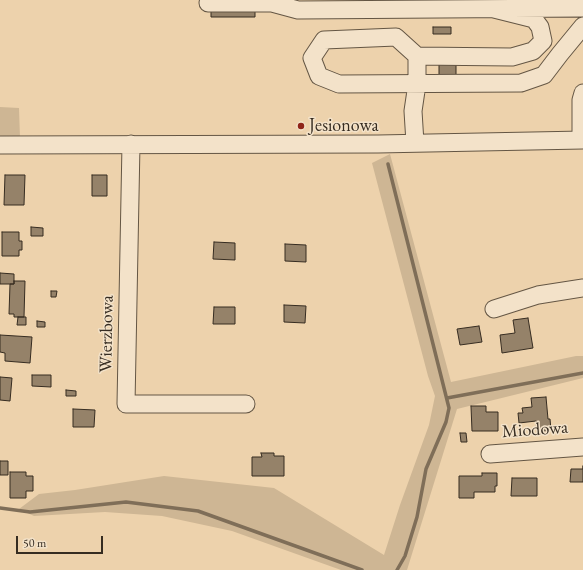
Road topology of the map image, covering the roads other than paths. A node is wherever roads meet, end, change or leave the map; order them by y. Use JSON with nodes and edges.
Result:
{"nodes":[{"id":1,"x":271,"y":2,"type":"edge"},
{"id":2,"x":208,"y":3,"type":"dead end"},
{"id":3,"x":583,"y":8,"type":"edge"},
{"id":4,"x":494,"y":9,"type":"junction"},
{"id":5,"x":583,"y":26,"type":"edge"},
{"id":6,"x":416,"y":56,"type":"junction"},
{"id":7,"x":376,"y":84,"type":"junction"},
{"id":8,"x":417,"y":84,"type":"junction"},
{"id":9,"x":583,"y":93,"type":"edge"},
{"id":10,"x":413,"y":111,"type":"junction"},
{"id":11,"x":582,"y":140,"type":"edge"},
{"id":12,"x":415,"y":143,"type":"junction"},
{"id":13,"x":131,"y":144,"type":"junction"},
{"id":14,"x":0,"y":145,"type":"edge"},
{"id":15,"x":583,"y":288,"type":"edge"},
{"id":16,"x":494,"y":309,"type":"dead end"},
{"id":17,"x":246,"y":404,"type":"dead end"},
{"id":18,"x":583,"y":447,"type":"edge"},
{"id":19,"x":490,"y":454,"type":"dead end"}],
"edges":[{"from":1,"to":2,"type":"street"},
{"from":1,"to":4,"type":"street"},
{"from":3,"to":4,"type":"street"},
{"from":4,"to":6,"type":"street"},
{"from":5,"to":8,"type":"street"},
{"from":6,"to":7,"type":"street"},
{"from":6,"to":8,"type":"street"},
{"from":7,"to":8,"type":"street"},
{"from":7,"to":10,"type":"street"},
{"from":8,"to":10,"type":"street"},
{"from":9,"to":11,"type":"street"},
{"from":10,"to":12,"type":"street"},
{"from":11,"to":12,"type":"street"},
{"from":12,"to":13,"type":"street"},
{"from":13,"to":14,"type":"street"},
{"from":13,"to":17,"type":"street","name":"Wierzbowa"},
{"from":15,"to":16,"type":"street"},
{"from":18,"to":19,"type":"street","name":"Miodowa"}]}
